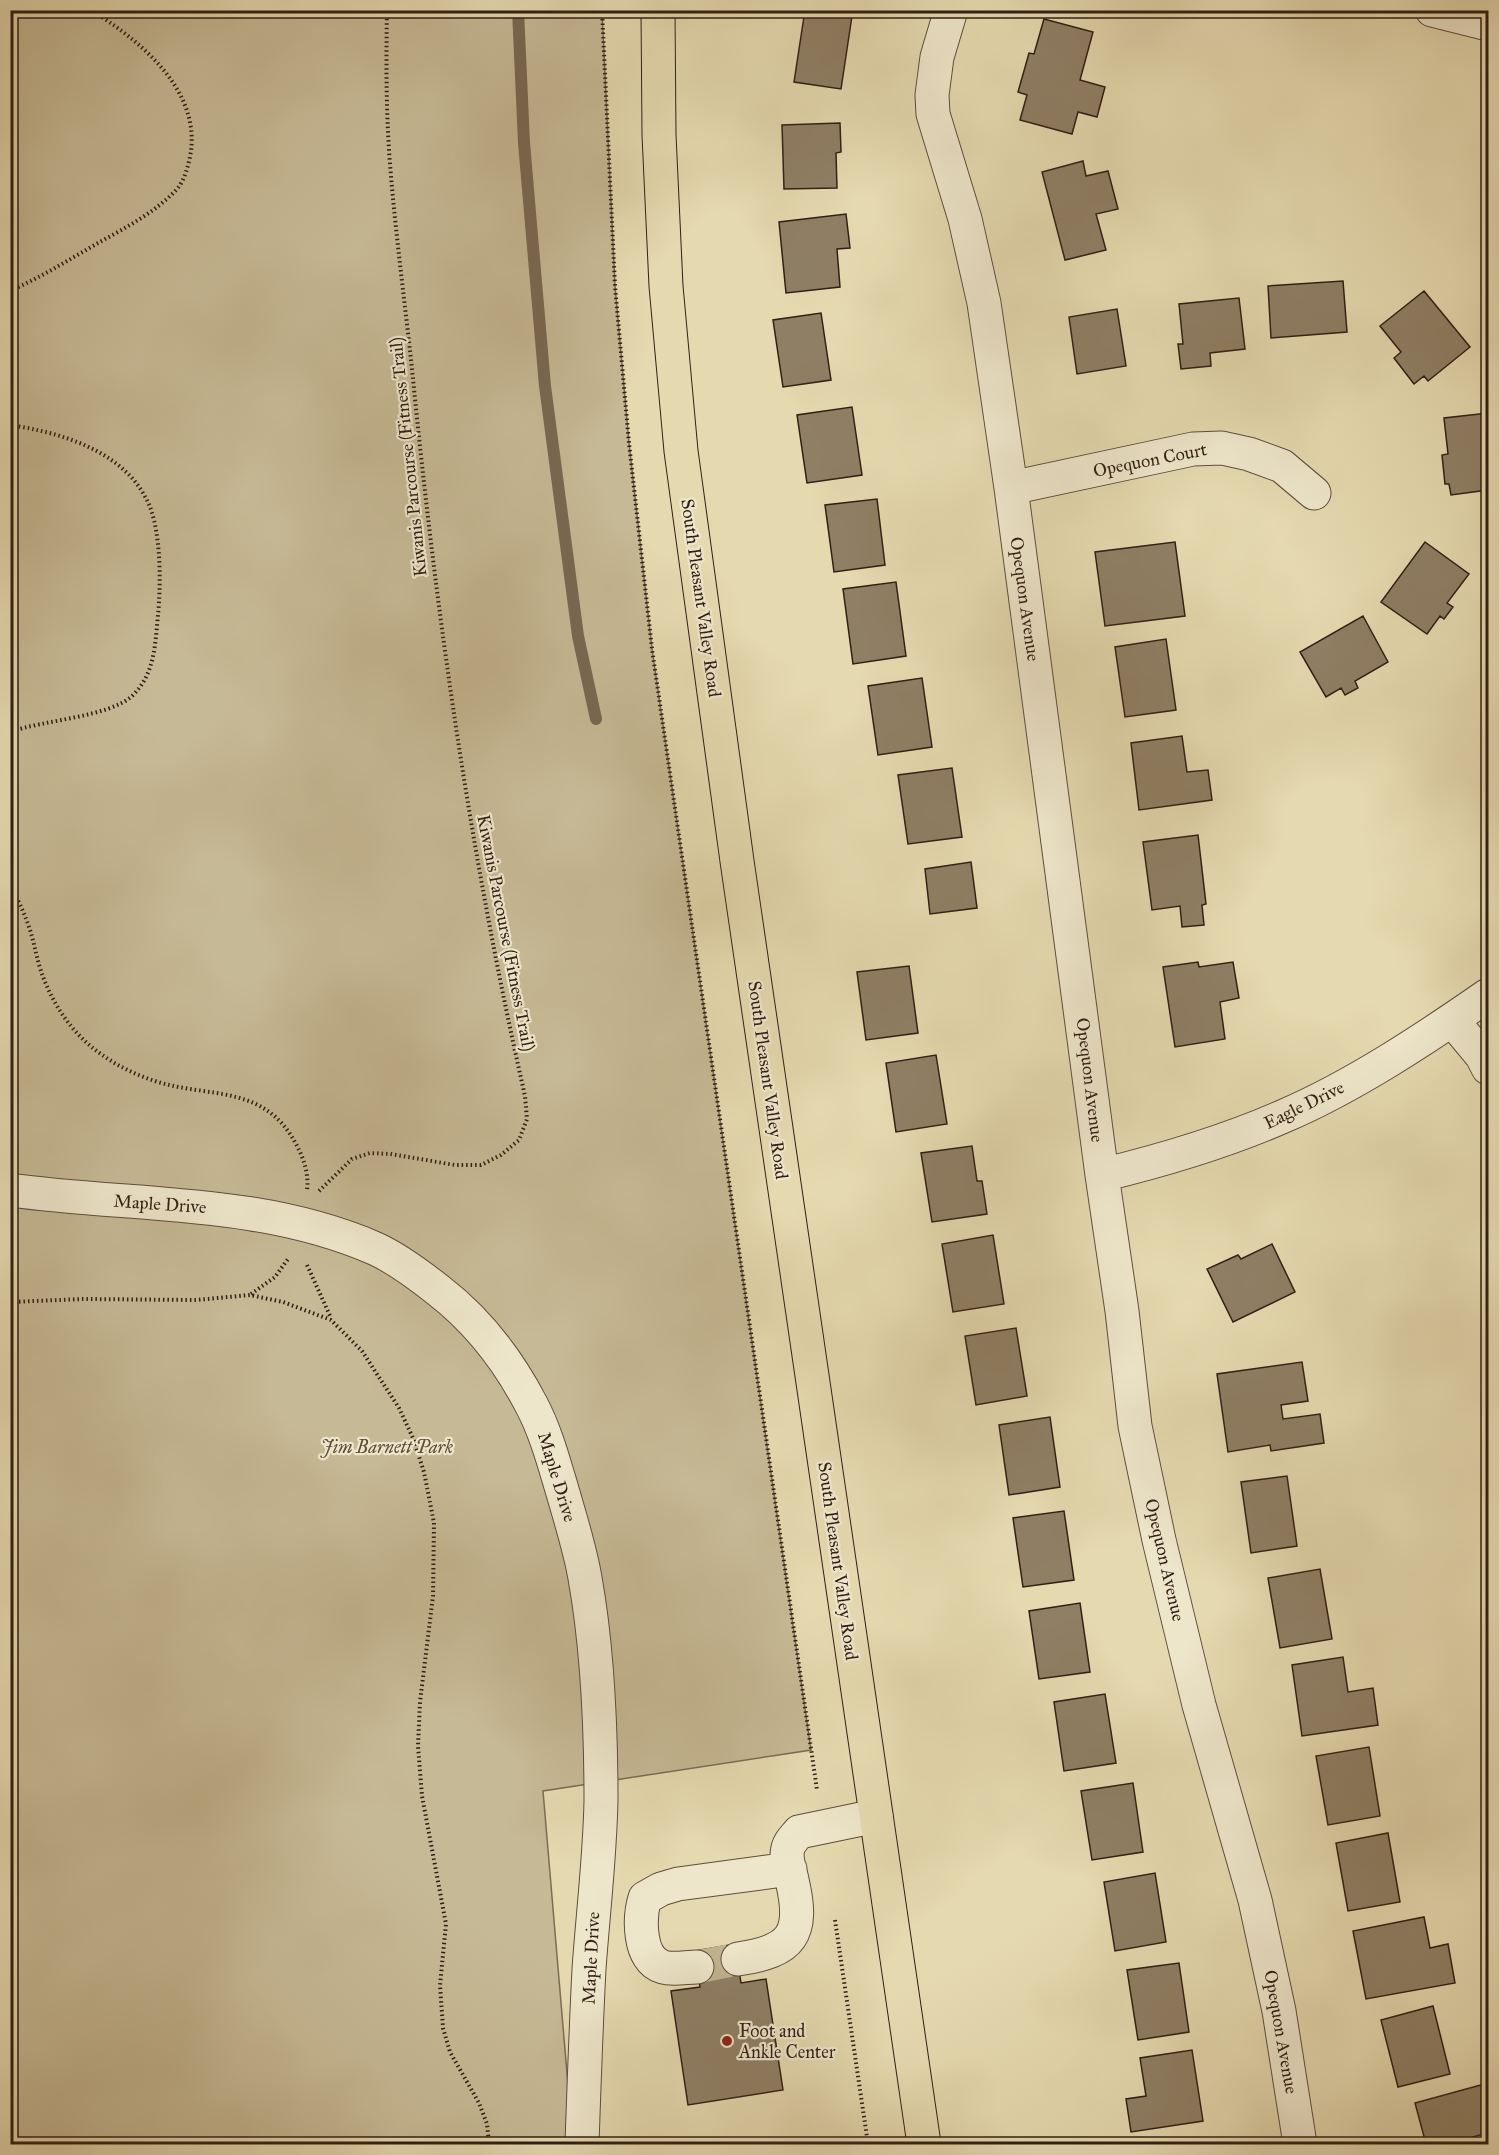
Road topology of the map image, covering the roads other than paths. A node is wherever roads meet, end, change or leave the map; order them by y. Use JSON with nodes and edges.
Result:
{"nodes":[{"id":1,"x":658,"y":10,"type":"edge"},
{"id":2,"x":951,"y":10,"type":"edge"},
{"id":3,"x":1432,"y":10,"type":"edge"},
{"id":4,"x":1488,"y":24,"type":"edge"},
{"id":5,"x":1011,"y":488,"type":"junction"},
{"id":6,"x":1314,"y":493,"type":"dead end"},
{"id":7,"x":1488,"y":995,"type":"edge"},
{"id":8,"x":1452,"y":1020,"type":"junction"},
{"id":9,"x":1488,"y":1068,"type":"edge"},
{"id":10,"x":1102,"y":1175,"type":"junction"},
{"id":11,"x":10,"y":1190,"type":"edge"},
{"id":12,"x":876,"y":1816,"type":"junction"},
{"id":13,"x":790,"y":1869,"type":"junction"},
{"id":14,"x":738,"y":1959,"type":"tunnel mouth"},
{"id":15,"x":697,"y":1967,"type":"tunnel mouth"},
{"id":16,"x":582,"y":2145,"type":"edge"},
{"id":17,"x":924,"y":2145,"type":"edge"},
{"id":18,"x":1300,"y":2145,"type":"edge"}],
"edges":[{"from":1,"to":12,"type":"main road","name":"South Pleasant Valley Road"},
{"from":2,"to":5,"type":"street","name":"Opequon Avenue"},
{"from":3,"to":4,"type":"street"},
{"from":5,"to":6,"type":"street","name":"Opequon Court"},
{"from":5,"to":10,"type":"street","name":"Opequon Avenue"},
{"from":7,"to":8,"type":"street","name":"Eagle Drive"},
{"from":8,"to":9,"type":"street"},
{"from":8,"to":10,"type":"street","name":"Eagle Drive"},
{"from":10,"to":18,"type":"street","name":"Opequon Avenue"},
{"from":11,"to":16,"type":"street","name":"Maple Drive"},
{"from":12,"to":13,"type":"street"},
{"from":12,"to":17,"type":"main road","name":"South Pleasant Valley Road"},
{"from":13,"to":14,"type":"street"},
{"from":13,"to":15,"type":"street"}]}
